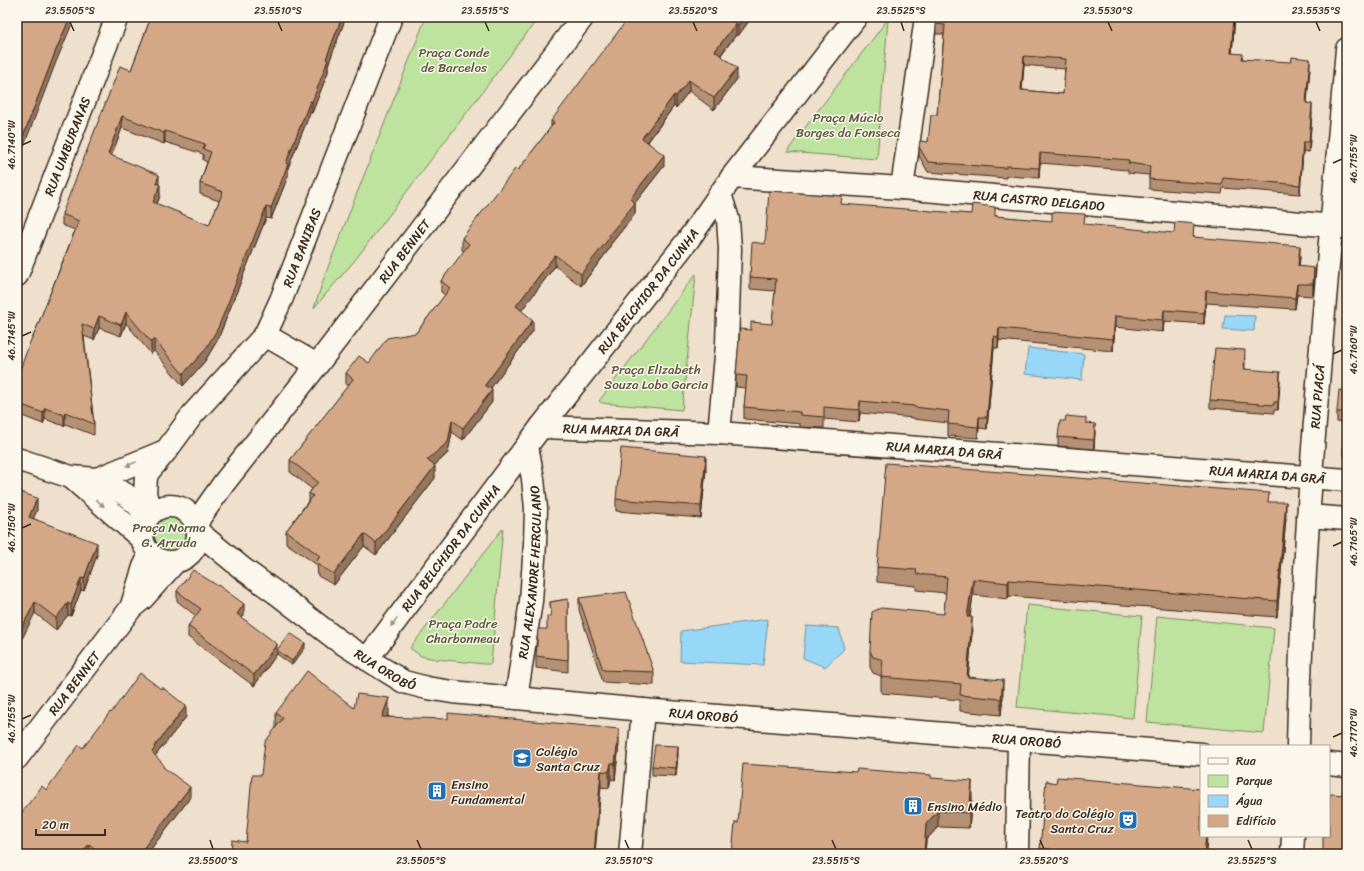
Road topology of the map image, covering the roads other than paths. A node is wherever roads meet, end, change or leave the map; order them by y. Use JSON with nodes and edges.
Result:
{"nodes":[{"id":1,"x":117,"y":17,"type":"edge"},
{"id":2,"x":390,"y":17,"type":"edge"},
{"id":3,"x":583,"y":17,"type":"edge"},
{"id":4,"x":856,"y":17,"type":"edge"},
{"id":5,"x":926,"y":17,"type":"edge"},
{"id":6,"x":1347,"y":49,"type":"edge"},
{"id":7,"x":726,"y":185,"type":"junction"},
{"id":8,"x":902,"y":188,"type":"junction"},
{"id":9,"x":1340,"y":226,"type":"edge"},
{"id":10,"x":17,"y":275,"type":"edge"},
{"id":11,"x":266,"y":335,"type":"junction"},
{"id":12,"x":317,"y":365,"type":"junction"},
{"id":13,"x":541,"y":427,"type":"junction"},
{"id":14,"x":719,"y":433,"type":"junction"},
{"id":15,"x":527,"y":446,"type":"junction"},
{"id":16,"x":166,"y":451,"type":"junction"},
{"id":17,"x":17,"y":459,"type":"edge"},
{"id":18,"x":71,"y":477,"type":"junction"},
{"id":19,"x":1310,"y":477,"type":"junction"},
{"id":20,"x":97,"y":479,"type":"junction"},
{"id":21,"x":1347,"y":480,"type":"edge"},
{"id":22,"x":224,"y":483,"type":"junction"},
{"id":23,"x":176,"y":506,"type":"junction"},
{"id":24,"x":151,"y":514,"type":"junction"},
{"id":25,"x":1308,"y":516,"type":"junction"},
{"id":26,"x":1347,"y":519,"type":"edge"},
{"id":27,"x":198,"y":528,"type":"junction"},
{"id":28,"x":146,"y":547,"type":"junction"},
{"id":29,"x":180,"y":560,"type":"junction"},
{"id":30,"x":243,"y":569,"type":"junction"},
{"id":31,"x":131,"y":608,"type":"junction"},
{"id":32,"x":367,"y":659,"type":"junction"},
{"id":33,"x":516,"y":698,"type":"junction"},
{"id":34,"x":643,"y":710,"type":"junction"},
{"id":35,"x":1019,"y":740,"type":"junction"},
{"id":36,"x":1298,"y":745,"type":"edge"},
{"id":37,"x":1200,"y":754,"type":"edge"},
{"id":38,"x":17,"y":758,"type":"edge"},
{"id":39,"x":1330,"y":764,"type":"edge"},
{"id":40,"x":1347,"y":766,"type":"edge"},
{"id":41,"x":1293,"y":837,"type":"edge"},
{"id":42,"x":630,"y":854,"type":"edge"},
{"id":43,"x":1017,"y":854,"type":"edge"},
{"id":44,"x":1292,"y":854,"type":"edge"}],
"edges":[{"from":1,"to":10,"type":"street","name":"RUA UMBURANAS"},
{"from":2,"to":11,"type":"street","name":"RUA BANIBAS"},
{"from":3,"to":12,"type":"street","name":"RUA BENNET"},
{"from":4,"to":7,"type":"street","name":"RUA BELCHIOR DA CUNHA"},
{"from":5,"to":8,"type":"street"},
{"from":6,"to":9,"type":"street","name":"RUA PIACÁ"},
{"from":7,"to":8,"type":"street","name":"RUA CASTRO DELGADO"},
{"from":7,"to":13,"type":"street","name":"RUA BELCHIOR DA CUNHA"},
{"from":7,"to":14,"type":"street"},
{"from":8,"to":9,"type":"street","name":"RUA CASTRO DELGADO"},
{"from":9,"to":19,"type":"street","name":"RUA PIACÁ"},
{"from":11,"to":12,"type":"street"},
{"from":11,"to":16,"type":"street","name":"RUA BANIBAS"},
{"from":12,"to":22,"type":"street","name":"RUA BENNET"},
{"from":13,"to":14,"type":"street","name":"RUA MARIA DA GRÃ"},
{"from":13,"to":15,"type":"street","name":"RUA BELCHIOR DA CUNHA"},
{"from":14,"to":19,"type":"street","name":"RUA MARIA DA GRÃ"},
{"from":15,"to":32,"type":"street","name":"RUA BELCHIOR DA CUNHA","one_way":true},
{"from":15,"to":33,"type":"street","name":"RUA ALEXANDRE HERCULANO"},
{"from":16,"to":20,"type":"street","one_way":true},
{"from":16,"to":24,"type":"street","name":"RUA BANIBAS"},
{"from":17,"to":18,"type":"street"},
{"from":18,"to":20,"type":"street"},
{"from":18,"to":28,"type":"street","one_way":true},
{"from":19,"to":21,"type":"street","name":"RUA MARIA DA GRÃ"},
{"from":19,"to":25,"type":"street","name":"RUA PIACÁ"},
{"from":20,"to":24,"type":"street"},
{"from":22,"to":23,"type":"street","name":"RUA BENNET"},
{"from":22,"to":27,"type":"street","name":"RUA BENNET"},
{"from":23,"to":24,"type":"street"},
{"from":23,"to":27,"type":"street"},
{"from":24,"to":28,"type":"street"},
{"from":25,"to":26,"type":"street"},
{"from":25,"to":36,"type":"street","name":"RUA PIACÁ"},
{"from":27,"to":29,"type":"street"},
{"from":27,"to":30,"type":"street","name":"RUA OROBÓ"},
{"from":28,"to":29,"type":"street"},
{"from":28,"to":31,"type":"street","name":"RUA BENNET"},
{"from":29,"to":30,"type":"street","name":"RUA OROBÓ"},
{"from":29,"to":31,"type":"street","name":"RUA BENNET"},
{"from":30,"to":32,"type":"street","name":"RUA OROBÓ"},
{"from":31,"to":38,"type":"street","name":"RUA BENNET"},
{"from":32,"to":33,"type":"street","name":"RUA OROBÓ"},
{"from":33,"to":34,"type":"street","name":"RUA OROBÓ"},
{"from":34,"to":35,"type":"street","name":"RUA OROBÓ"},
{"from":34,"to":42,"type":"street"},
{"from":35,"to":37,"type":"street","name":"RUA OROBÓ"},
{"from":35,"to":43,"type":"street"},
{"from":39,"to":40,"type":"street"},
{"from":41,"to":44,"type":"street"}]}
